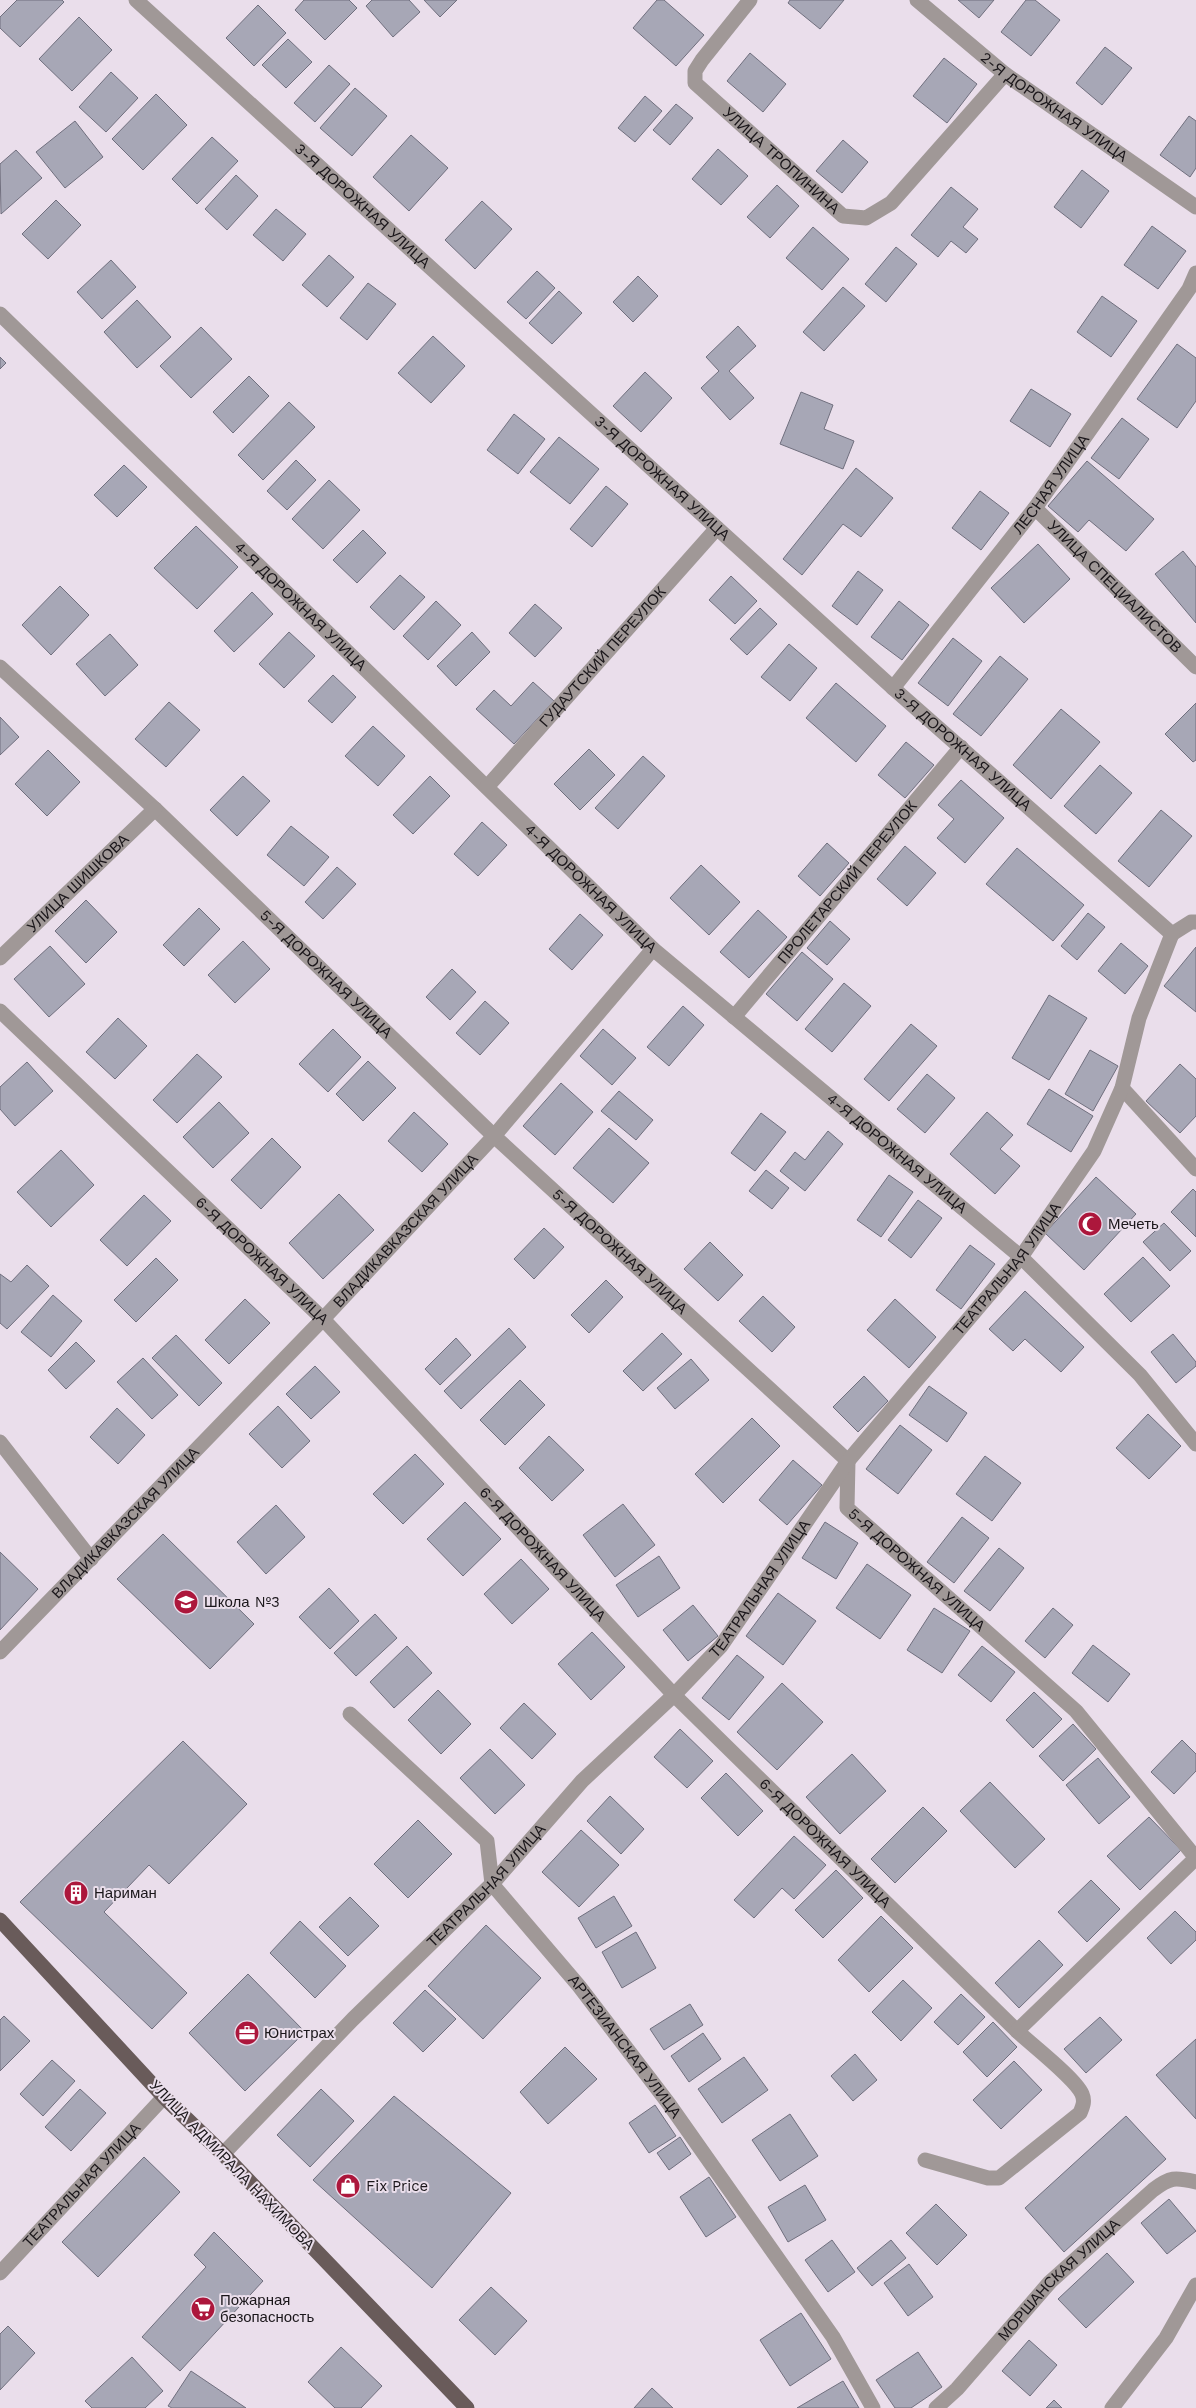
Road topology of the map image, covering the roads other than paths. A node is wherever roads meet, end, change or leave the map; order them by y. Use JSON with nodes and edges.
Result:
{"nodes":[{"id":1,"x":136,"y":0,"type":"edge"},
{"id":2,"x":750,"y":0,"type":"edge"},
{"id":3,"x":917,"y":0,"type":"edge"},
{"id":4,"x":1005,"y":74,"type":"junction"},
{"id":5,"x":1196,"y":207,"type":"edge"},
{"id":6,"x":1196,"y":272,"type":"edge"},
{"id":7,"x":0,"y":314,"type":"edge"},
{"id":8,"x":1035,"y":508,"type":"junction"},
{"id":9,"x":717,"y":528,"type":"junction"},
{"id":10,"x":1196,"y":667,"type":"edge"},
{"id":11,"x":0,"y":668,"type":"edge"},
{"id":12,"x":893,"y":688,"type":"junction"},
{"id":13,"x":961,"y":748,"type":"junction"},
{"id":14,"x":487,"y":787,"type":"junction"},
{"id":15,"x":155,"y":809,"type":"junction"},
{"id":16,"x":1196,"y":922,"type":"edge"},
{"id":17,"x":1172,"y":934,"type":"junction"},
{"id":18,"x":653,"y":949,"type":"junction"},
{"id":19,"x":0,"y":958,"type":"edge"},
{"id":20,"x":0,"y":1011,"type":"edge"},
{"id":21,"x":734,"y":1017,"type":"junction"},
{"id":22,"x":1122,"y":1088,"type":"junction"},
{"id":23,"x":494,"y":1136,"type":"junction"},
{"id":24,"x":1196,"y":1169,"type":"edge"},
{"id":25,"x":1021,"y":1256,"type":"junction"},
{"id":26,"x":323,"y":1320,"type":"junction"},
{"id":27,"x":0,"y":1442,"type":"edge"},
{"id":28,"x":1196,"y":1444,"type":"edge"},
{"id":29,"x":848,"y":1461,"type":"junction"},
{"id":30,"x":91,"y":1559,"type":"junction"},
{"id":31,"x":0,"y":1652,"type":"edge"},
{"id":32,"x":674,"y":1695,"type":"junction"},
{"id":33,"x":350,"y":1714,"type":"dead end"},
{"id":34,"x":1196,"y":1858,"type":"edge"},
{"id":35,"x":492,"y":1884,"type":"junction"},
{"id":36,"x":0,"y":1920,"type":"edge"},
{"id":37,"x":1017,"y":2031,"type":"junction"},
{"id":38,"x":164,"y":2097,"type":"junction"},
{"id":39,"x":223,"y":2154,"type":"junction"},
{"id":40,"x":925,"y":2160,"type":"dead end"},
{"id":41,"x":1196,"y":2182,"type":"edge"},
{"id":42,"x":0,"y":2273,"type":"edge"},
{"id":43,"x":1196,"y":2285,"type":"edge"},
{"id":44,"x":467,"y":2408,"type":"edge"},
{"id":45,"x":873,"y":2408,"type":"edge"},
{"id":46,"x":936,"y":2408,"type":"edge"},
{"id":47,"x":1112,"y":2408,"type":"edge"}],
"edges":[{"from":1,"to":9,"type":"street","name":"3-Я ДОРОЖНАЯ УЛИЦА"},
{"from":2,"to":4,"type":"street","name":"УЛИЦА ТРОПИНИНА"},
{"from":3,"to":4,"type":"street","name":"2-Я ДОРОЖНАЯ УЛИЦА"},
{"from":4,"to":5,"type":"street","name":"2-Я ДОРОЖНАЯ УЛИЦА"},
{"from":6,"to":8,"type":"street","name":"ЛЕСНАЯ УЛИЦА"},
{"from":7,"to":14,"type":"street","name":"4-Я ДОРОЖНАЯ УЛИЦА"},
{"from":8,"to":10,"type":"street","name":"УЛИЦА СПЕЦИАЛИСТОВ"},
{"from":8,"to":12,"type":"street","name":"ЛЕСНАЯ УЛИЦА"},
{"from":9,"to":12,"type":"street","name":"3-Я ДОРОЖНАЯ УЛИЦА"},
{"from":9,"to":14,"type":"street","name":"ГУДАУТСКИЙ ПЕРЕУЛОК"},
{"from":11,"to":15,"type":"street","name":"5-Я ДОРОЖНАЯ УЛИЦА"},
{"from":12,"to":13,"type":"street","name":"3-Я ДОРОЖНАЯ УЛИЦА"},
{"from":13,"to":17,"type":"street","name":"3-Я ДОРОЖНАЯ УЛИЦА"},
{"from":13,"to":21,"type":"street","name":"ПРОЛЕТАРСКИЙ ПЕРЕУЛОК"},
{"from":14,"to":18,"type":"street","name":"4-Я ДОРОЖНАЯ УЛИЦА"},
{"from":15,"to":19,"type":"street","name":"УЛИЦА ШИШКОВА"},
{"from":15,"to":23,"type":"street","name":"5-Я ДОРОЖНАЯ УЛИЦА"},
{"from":16,"to":17,"type":"street"},
{"from":17,"to":22,"type":"street","name":"ТЕАТРАЛЬНАЯ УЛИЦА"},
{"from":18,"to":21,"type":"street","name":"4-Я ДОРОЖНАЯ УЛИЦА"},
{"from":18,"to":23,"type":"street","name":"ВЛАДИКАВКАЗСКАЯ УЛИЦА"},
{"from":20,"to":26,"type":"street","name":"6-Я ДОРОЖНАЯ УЛИЦА"},
{"from":21,"to":25,"type":"street","name":"4-Я ДОРОЖНАЯ УЛИЦА"},
{"from":22,"to":24,"type":"street"},
{"from":22,"to":25,"type":"street","name":"ТЕАТРАЛЬНАЯ УЛИЦА"},
{"from":23,"to":26,"type":"street","name":"ВЛАДИКАВКАЗСКАЯ УЛИЦА"},
{"from":23,"to":29,"type":"street","name":"5-Я ДОРОЖНАЯ УЛИЦА"},
{"from":25,"to":28,"type":"street","name":"4-Я ДОРОЖНАЯ УЛИЦА"},
{"from":25,"to":29,"type":"street","name":"ТЕАТРАЛЬНАЯ УЛИЦА"},
{"from":26,"to":30,"type":"street","name":"ВЛАДИКАВКАЗСКАЯ УЛИЦА"},
{"from":26,"to":32,"type":"street","name":"6-Я ДОРОЖНАЯ УЛИЦА"},
{"from":27,"to":30,"type":"street"},
{"from":29,"to":32,"type":"street","name":"ТЕАТРАЛЬНАЯ УЛИЦА"},
{"from":29,"to":34,"type":"street","name":"5-Я ДОРОЖНАЯ УЛИЦА"},
{"from":30,"to":31,"type":"street","name":"ВЛАДИКАВКАЗСКАЯ УЛИЦА"},
{"from":32,"to":35,"type":"street","name":"ТЕАТРАЛЬНАЯ УЛИЦА"},
{"from":32,"to":37,"type":"street","name":"6-Я ДОРОЖНАЯ УЛИЦА"},
{"from":33,"to":35,"type":"street"},
{"from":34,"to":37,"type":"street"},
{"from":35,"to":39,"type":"street","name":"ТЕАТРАЛЬНАЯ УЛИЦА"},
{"from":35,"to":45,"type":"street","name":"АРТЕЗИАНСКАЯ УЛИЦА"},
{"from":36,"to":38,"type":"main road","name":"УЛИЦА АДМИРАЛА НАХИМОВА"},
{"from":37,"to":40,"type":"street","name":"6-Я ДОРОЖНАЯ УЛИЦА"},
{"from":38,"to":39,"type":"main road","name":"УЛИЦА АДМИРАЛА НАХИМОВА"},
{"from":38,"to":42,"type":"street","name":"ТЕАТРАЛЬНАЯ УЛИЦА"},
{"from":39,"to":44,"type":"main road","name":"УЛИЦА АДМИРАЛА НАХИМОВА"},
{"from":41,"to":46,"type":"street","name":"МОРШАНСКАЯ УЛИЦА"},
{"from":43,"to":47,"type":"street"}]}
